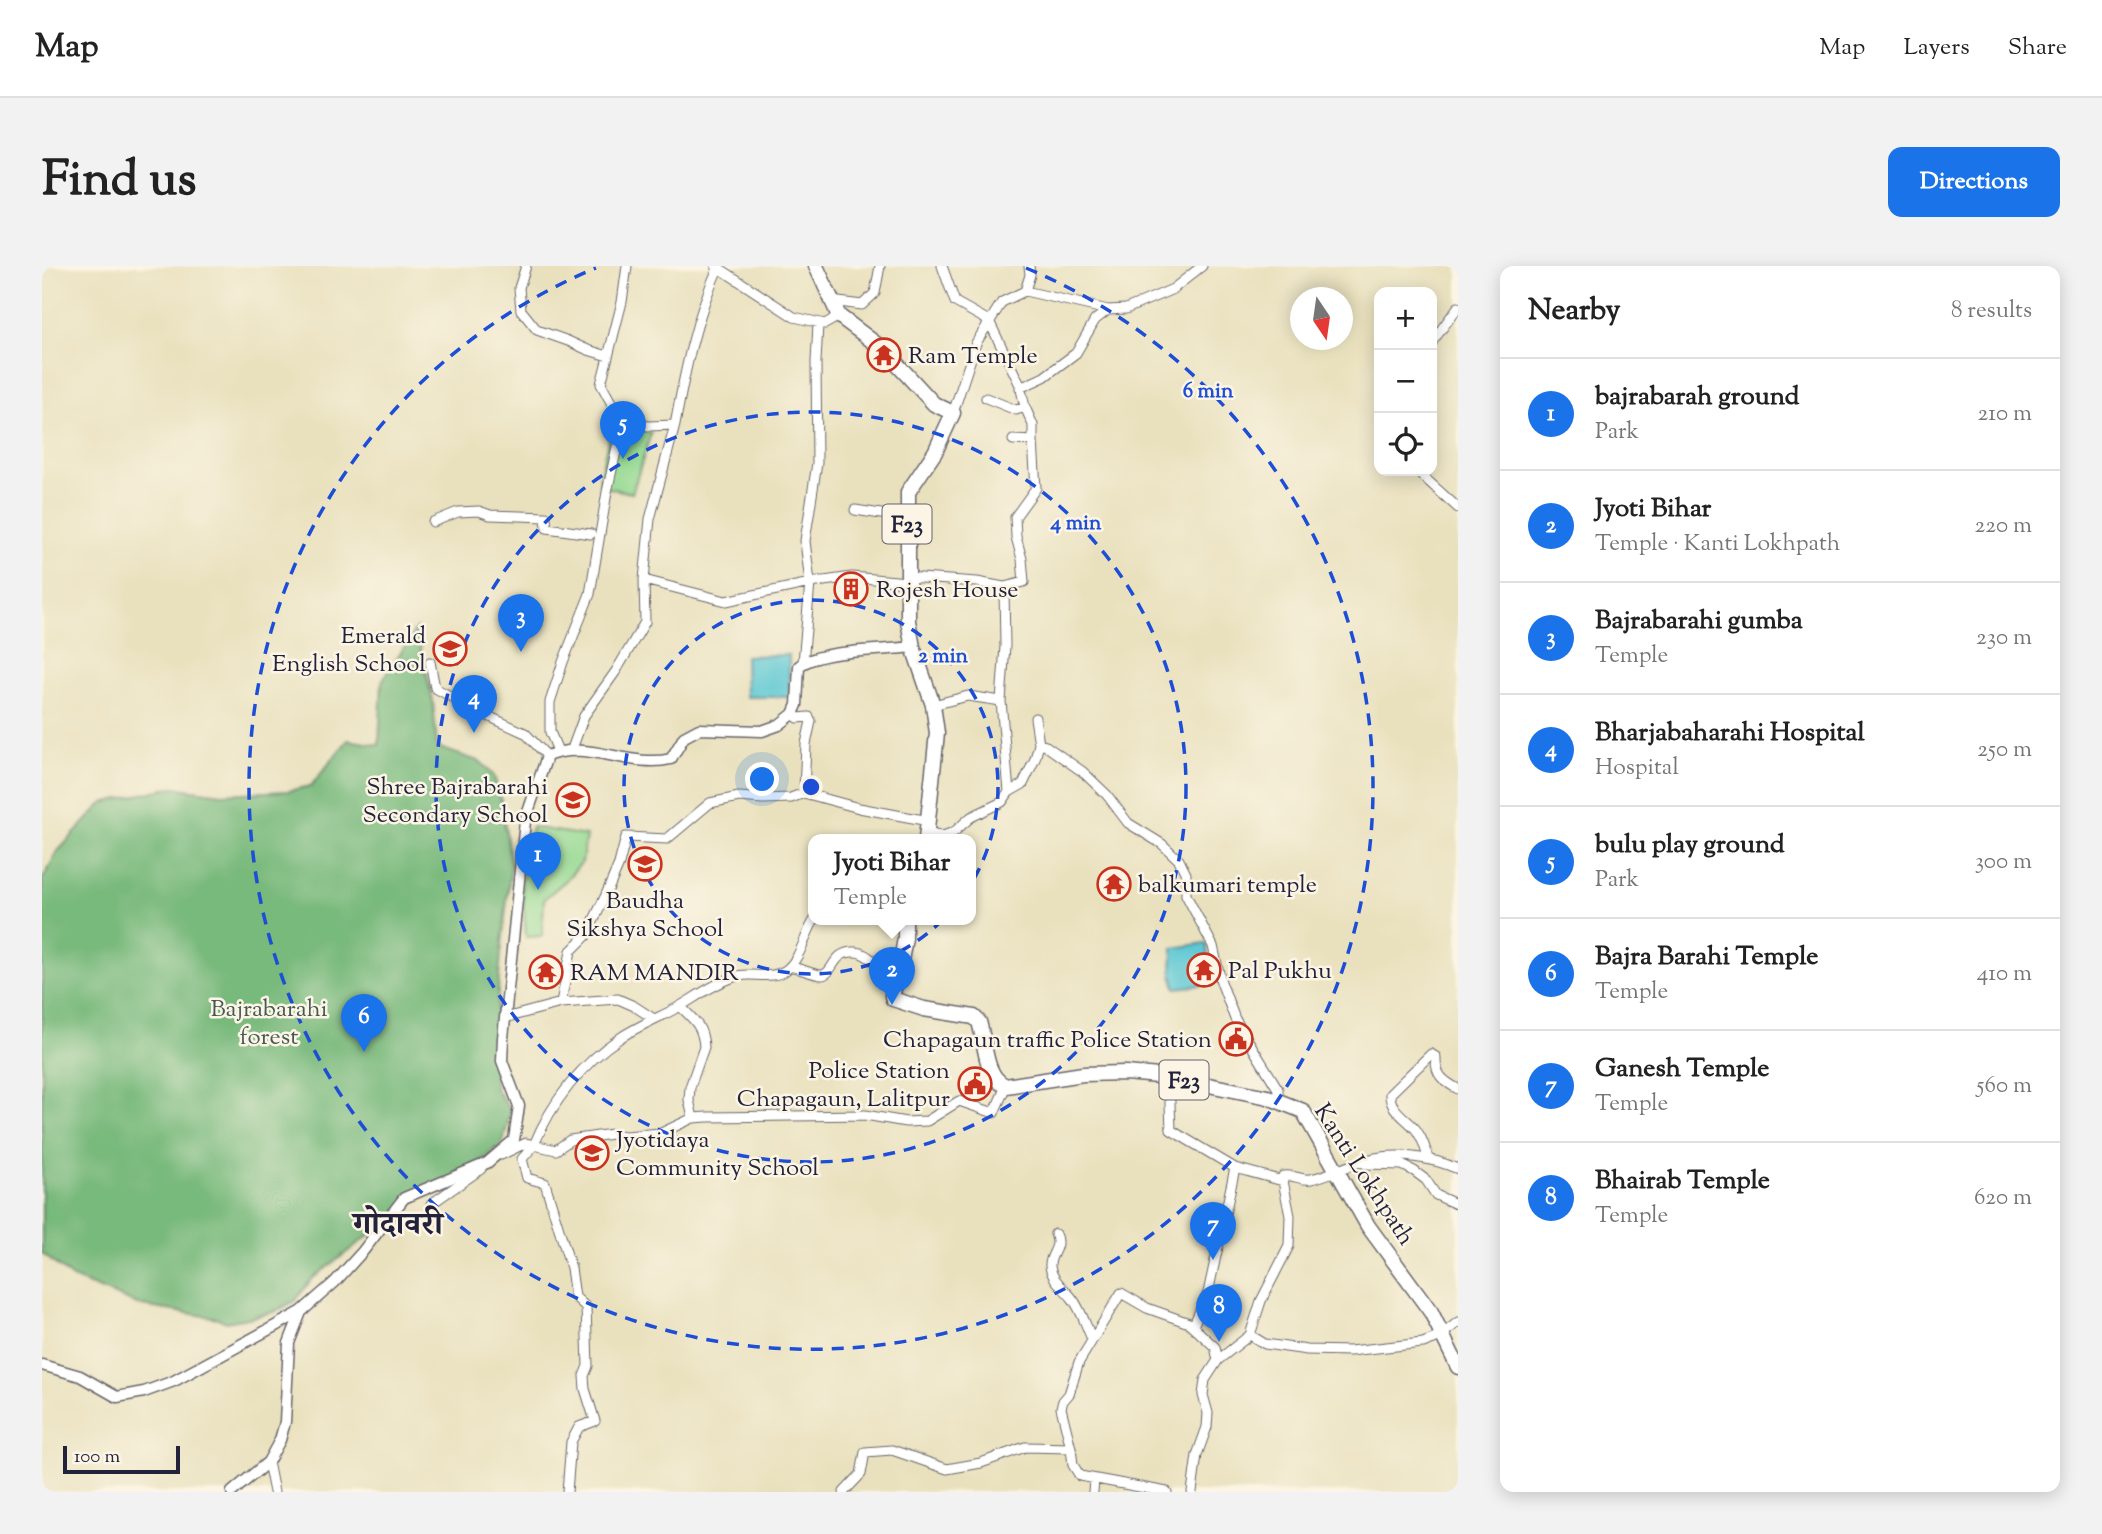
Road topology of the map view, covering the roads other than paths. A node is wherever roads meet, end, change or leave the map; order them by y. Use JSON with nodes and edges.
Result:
{"nodes":[{"id":1,"x":526,"y":266,"type":"edge"},
{"id":2,"x":626,"y":266,"type":"edge"},
{"id":3,"x":717,"y":266,"type":"edge"},
{"id":4,"x":816,"y":266,"type":"edge"},
{"id":5,"x":880,"y":266,"type":"edge"},
{"id":6,"x":942,"y":266,"type":"edge"},
{"id":7,"x":1029,"y":266,"type":"edge"},
{"id":8,"x":1202,"y":266,"type":"edge"},
{"id":9,"x":1025,"y":291,"type":"junction"},
{"id":10,"x":831,"y":301,"type":"junction"},
{"id":11,"x":1458,"y":307,"type":"edge"},
{"id":12,"x":1108,"y":310,"type":"junction"},
{"id":13,"x":839,"y":316,"type":"junction"},
{"id":14,"x":989,"y":321,"type":"junction"},
{"id":15,"x":818,"y":324,"type":"junction"},
{"id":16,"x":1437,"y":335,"type":"edge"},
{"id":17,"x":608,"y":356,"type":"junction"},
{"id":18,"x":1020,"y":388,"type":"junction"},
{"id":19,"x":986,"y":398,"type":"dead end"},
{"id":20,"x":613,"y":406,"type":"junction"},
{"id":21,"x":1026,"y":407,"type":"junction"},
{"id":22,"x":953,"y":412,"type":"junction"},
{"id":23,"x":675,"y":425,"type":"junction"},
{"id":24,"x":1013,"y":440,"type":"dead end"},
{"id":25,"x":1033,"y":441,"type":"junction"},
{"id":26,"x":1423,"y":476,"type":"edge"},
{"id":27,"x":1458,"y":508,"type":"edge"},
{"id":28,"x":855,"y":510,"type":"dead end"},
{"id":29,"x":907,"y":518,"type":"junction"},
{"id":30,"x":433,"y":522,"type":"dead end"},
{"id":31,"x":591,"y":534,"type":"dead end"},
{"id":32,"x":644,"y":580,"type":"junction"},
{"id":33,"x":907,"y":580,"type":"junction"},
{"id":34,"x":810,"y":583,"type":"junction"},
{"id":35,"x":1004,"y":587,"type":"junction"},
{"id":36,"x":913,"y":647,"type":"junction"},
{"id":37,"x":430,"y":663,"type":"dead end"},
{"id":38,"x":803,"y":663,"type":"junction"},
{"id":39,"x":1001,"y":701,"type":"junction"},
{"id":40,"x":933,"y":705,"type":"junction"},
{"id":41,"x":793,"y":714,"type":"junction"},
{"id":42,"x":1035,"y":718,"type":"dead end"},
{"id":43,"x":1039,"y":744,"type":"junction"},
{"id":44,"x":572,"y":749,"type":"junction"},
{"id":45,"x":558,"y":751,"type":"junction"},
{"id":46,"x":547,"y":756,"type":"junction"},
{"id":47,"x":1009,"y":792,"type":"junction"},
{"id":48,"x":804,"y":793,"type":"junction"},
{"id":49,"x":928,"y":831,"type":"edge"},
{"id":50,"x":953,"y":834,"type":"edge"},
{"id":51,"x":811,"y":925,"type":"edge"},
{"id":52,"x":905,"y":925,"type":"edge"},
{"id":53,"x":790,"y":966,"type":"junction"},
{"id":54,"x":899,"y":972,"type":"junction"},
{"id":55,"x":561,"y":1003,"type":"junction"},
{"id":56,"x":680,"y":1006,"type":"junction"},
{"id":57,"x":505,"y":1018,"type":"junction"},
{"id":58,"x":654,"y":1019,"type":"junction"},
{"id":59,"x":1169,"y":1077,"type":"junction"},
{"id":60,"x":1006,"y":1086,"type":"junction"},
{"id":61,"x":1458,"y":1089,"type":"edge"},
{"id":62,"x":1278,"y":1100,"type":"junction"},
{"id":63,"x":693,"y":1118,"type":"junction"},
{"id":64,"x":534,"y":1145,"type":"junction"},
{"id":65,"x":1428,"y":1159,"type":"junction"},
{"id":66,"x":1356,"y":1164,"type":"junction"},
{"id":67,"x":1235,"y":1167,"type":"junction"},
{"id":68,"x":1458,"y":1169,"type":"edge"},
{"id":69,"x":1336,"y":1171,"type":"junction"},
{"id":70,"x":1283,"y":1181,"type":"junction"},
{"id":71,"x":431,"y":1205,"type":"dead end"},
{"id":72,"x":1458,"y":1205,"type":"edge"},
{"id":73,"x":1055,"y":1234,"type":"dead end"},
{"id":74,"x":301,"y":1312,"type":"junction"},
{"id":75,"x":1458,"y":1322,"type":"edge"},
{"id":76,"x":1193,"y":1326,"type":"junction"},
{"id":77,"x":1443,"y":1333,"type":"junction"},
{"id":78,"x":1250,"y":1335,"type":"junction"},
{"id":79,"x":1092,"y":1339,"type":"junction"},
{"id":80,"x":1218,"y":1360,"type":"junction"},
{"id":81,"x":42,"y":1365,"type":"edge"},
{"id":82,"x":1458,"y":1367,"type":"edge"},
{"id":83,"x":1071,"y":1448,"type":"junction"},
{"id":84,"x":268,"y":1462,"type":"junction"},
{"id":85,"x":1094,"y":1479,"type":"junction"},
{"id":86,"x":232,"y":1492,"type":"edge"},
{"id":87,"x":274,"y":1492,"type":"edge"},
{"id":88,"x":567,"y":1492,"type":"edge"},
{"id":89,"x":844,"y":1492,"type":"edge"},
{"id":90,"x":1093,"y":1492,"type":"edge"},
{"id":91,"x":1167,"y":1492,"type":"edge"},
{"id":92,"x":1192,"y":1492,"type":"edge"}],
"edges":[{"from":1,"to":17,"type":"street"},
{"from":2,"to":17,"type":"street"},
{"from":3,"to":15,"type":"street"},
{"from":3,"to":23,"type":"street"},
{"from":4,"to":10,"type":"main road"},
{"from":5,"to":10,"type":"street"},
{"from":6,"to":14,"type":"street"},
{"from":7,"to":9,"type":"street"},
{"from":8,"to":12,"type":"street"},
{"from":9,"to":12,"type":"street"},
{"from":9,"to":14,"type":"street"},
{"from":10,"to":13,"type":"main road"},
{"from":11,"to":16,"type":"street"},
{"from":12,"to":18,"type":"street"},
{"from":13,"to":15,"type":"street"},
{"from":13,"to":22,"type":"main road"},
{"from":14,"to":18,"type":"street"},
{"from":14,"to":22,"type":"street"},
{"from":15,"to":34,"type":"street"},
{"from":17,"to":20,"type":"street"},
{"from":18,"to":21,"type":"street"},
{"from":19,"to":21,"type":"street"},
{"from":20,"to":23,"type":"street"},
{"from":20,"to":45,"type":"street"},
{"from":21,"to":25,"type":"street"},
{"from":22,"to":29,"type":"main road","number":"F23"},
{"from":23,"to":32,"type":"street"},
{"from":24,"to":25,"type":"street"},
{"from":25,"to":35,"type":"street"},
{"from":26,"to":27,"type":"street"},
{"from":28,"to":29,"type":"street"},
{"from":29,"to":33,"type":"main road","number":"F23"},
{"from":30,"to":31,"type":"street"},
{"from":32,"to":34,"type":"street"},
{"from":32,"to":44,"type":"street"},
{"from":33,"to":34,"type":"street"},
{"from":33,"to":35,"type":"street"},
{"from":33,"to":36,"type":"main road","number":"F23"},
{"from":34,"to":38,"type":"street"},
{"from":35,"to":39,"type":"street"},
{"from":36,"to":38,"type":"street"},
{"from":36,"to":40,"type":"main road","number":"F23"},
{"from":37,"to":46,"type":"street"},
{"from":38,"to":41,"type":"street"},
{"from":39,"to":40,"type":"street"},
{"from":39,"to":47,"type":"street"},
{"from":40,"to":49,"type":"main road","number":"F23"},
{"from":41,"to":44,"type":"street"},
{"from":41,"to":48,"type":"street"},
{"from":42,"to":43,"type":"street"},
{"from":43,"to":47,"type":"street"},
{"from":43,"to":62,"type":"street"},
{"from":44,"to":45,"type":"street"},
{"from":45,"to":46,"type":"street"},
{"from":46,"to":57,"type":"street"},
{"from":47,"to":50,"type":"street"},
{"from":48,"to":49,"type":"street"},
{"from":48,"to":55,"type":"street"},
{"from":51,"to":53,"type":"street"},
{"from":52,"to":54,"type":"main road"},
{"from":53,"to":54,"type":"street"},
{"from":53,"to":56,"type":"street"},
{"from":54,"to":60,"type":"main road"},
{"from":55,"to":57,"type":"street"},
{"from":55,"to":58,"type":"street"},
{"from":56,"to":58,"type":"street"},
{"from":56,"to":63,"type":"street"},
{"from":57,"to":74,"type":"street"},
{"from":58,"to":64,"type":"street"},
{"from":59,"to":60,"type":"main road","name":"Kanti Lokhpath","number":"F23"},
{"from":59,"to":62,"type":"main road","name":"Kanti Lokhpath","number":"F23"},
{"from":59,"to":67,"type":"street"},
{"from":60,"to":63,"type":"street"},
{"from":61,"to":65,"type":"street"},
{"from":62,"to":69,"type":"main road","name":"Kanti Lokhpath","number":"F23"},
{"from":63,"to":64,"type":"street"},
{"from":64,"to":71,"type":"street"},
{"from":64,"to":88,"type":"street"},
{"from":65,"to":66,"type":"street"},
{"from":65,"to":68,"type":"street"},
{"from":66,"to":69,"type":"street"},
{"from":66,"to":72,"type":"street"},
{"from":67,"to":70,"type":"street"},
{"from":67,"to":76,"type":"street"},
{"from":69,"to":70,"type":"street"},
{"from":69,"to":77,"type":"main road","name":"Kanti Lokhpath","number":"F23"},
{"from":70,"to":78,"type":"street"},
{"from":73,"to":79,"type":"street"},
{"from":74,"to":81,"type":"street"},
{"from":74,"to":84,"type":"street"},
{"from":75,"to":77,"type":"street"},
{"from":76,"to":79,"type":"street"},
{"from":76,"to":80,"type":"street"},
{"from":77,"to":78,"type":"street"},
{"from":77,"to":82,"type":"main road","name":"Kanti Lokhpath","number":"F23"},
{"from":78,"to":80,"type":"street"},
{"from":79,"to":83,"type":"street"},
{"from":80,"to":92,"type":"street"},
{"from":83,"to":85,"type":"street"},
{"from":83,"to":89,"type":"street"},
{"from":84,"to":86,"type":"street"},
{"from":84,"to":87,"type":"street"},
{"from":85,"to":90,"type":"street"},
{"from":85,"to":91,"type":"street"}]}
